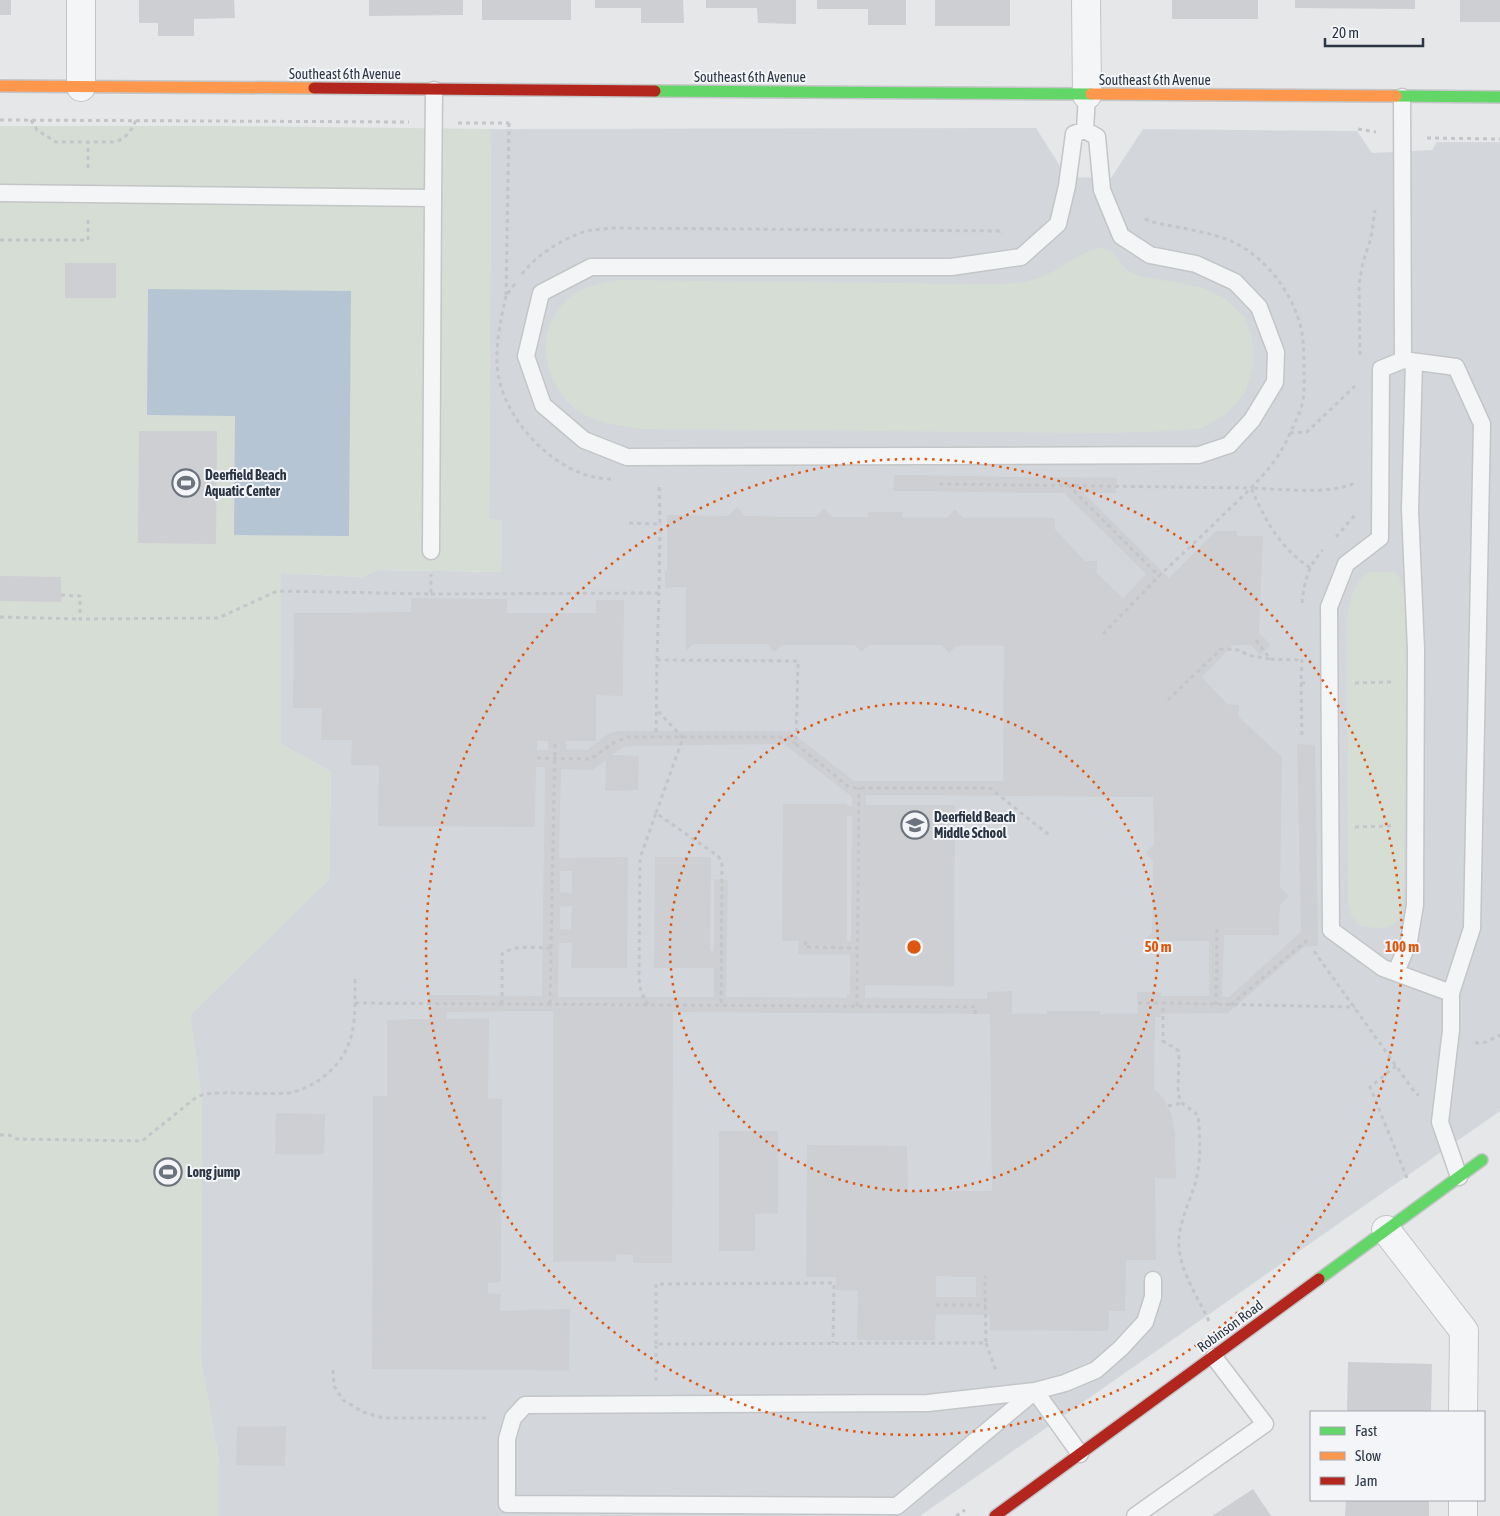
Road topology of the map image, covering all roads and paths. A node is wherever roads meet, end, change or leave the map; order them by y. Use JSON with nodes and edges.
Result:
{"nodes":[{"id":1,"x":81,"y":0,"type":"edge"},
{"id":2,"x":1086,"y":0,"type":"edge"},
{"id":3,"x":0,"y":86,"type":"edge"},
{"id":4,"x":81,"y":87,"type":"junction"},
{"id":5,"x":434,"y":90,"type":"junction"},
{"id":6,"x":1086,"y":95,"type":"junction"},
{"id":7,"x":1402,"y":97,"type":"junction"},
{"id":8,"x":1500,"y":97,"type":"edge"},
{"id":9,"x":30,"y":120,"type":"dead end"},
{"id":10,"x":136,"y":120,"type":"dead end"},
{"id":11,"x":509,"y":123,"type":"dead end"},
{"id":12,"x":1351,"y":129,"type":"dead end"},
{"id":13,"x":1085,"y":130,"type":"junction"},
{"id":14,"x":1403,"y":138,"type":"junction"},
{"id":15,"x":1500,"y":139,"type":"edge"},
{"id":16,"x":0,"y":192,"type":"edge"},
{"id":17,"x":88,"y":194,"type":"junction"},
{"id":18,"x":433,"y":198,"type":"junction"},
{"id":19,"x":1376,"y":202,"type":"dead end"},
{"id":20,"x":1107,"y":203,"type":"junction"},
{"id":21,"x":1001,"y":231,"type":"dead end"},
{"id":22,"x":0,"y":240,"type":"edge"},
{"id":23,"x":1360,"y":361,"type":"dead end"},
{"id":24,"x":1409,"y":361,"type":"junction"},
{"id":25,"x":1361,"y":380,"type":"dead end"},
{"id":26,"x":1290,"y":433,"type":"junction"},
{"id":27,"x":659,"y":480,"type":"dead end"},
{"id":28,"x":1359,"y":482,"type":"dead end"},
{"id":29,"x":1068,"y":485,"type":"dead end"},
{"id":30,"x":1251,"y":488,"type":"junction"},
{"id":31,"x":629,"y":524,"type":"dead end"},
{"id":32,"x":660,"y":524,"type":"junction"},
{"id":33,"x":432,"y":551,"type":"joint"},
{"id":34,"x":1310,"y":568,"type":"dead end"},
{"id":35,"x":1159,"y":576,"type":"junction"},
{"id":36,"x":658,"y":593,"type":"junction"},
{"id":37,"x":431,"y":594,"type":"junction"},
{"id":38,"x":61,"y":596,"type":"dead end"},
{"id":39,"x":0,"y":617,"type":"edge"},
{"id":40,"x":80,"y":619,"type":"junction"},
{"id":41,"x":1103,"y":634,"type":"dead end"},
{"id":42,"x":1256,"y":640,"type":"dead end"},
{"id":43,"x":1270,"y":659,"type":"junction"},
{"id":44,"x":657,"y":660,"type":"junction"},
{"id":45,"x":1302,"y":660,"type":"dead end"},
{"id":46,"x":1168,"y":700,"type":"dead end"},
{"id":47,"x":656,"y":709,"type":"junction"},
{"id":48,"x":656,"y":737,"type":"junction"},
{"id":49,"x":682,"y":738,"type":"junction"},
{"id":50,"x":555,"y":741,"type":"dead end"},
{"id":51,"x":796,"y":744,"type":"junction"},
{"id":52,"x":537,"y":758,"type":"dead end"},
{"id":53,"x":555,"y":759,"type":"junction"},
{"id":54,"x":858,"y":788,"type":"junction"},
{"id":55,"x":656,"y":813,"type":"junction"},
{"id":56,"x":1049,"y":835,"type":"dead end"},
{"id":57,"x":1217,"y":927,"type":"dead end"},
{"id":58,"x":1306,"y":931,"type":"dead end"},
{"id":59,"x":1307,"y":940,"type":"junction"},
{"id":60,"x":806,"y":941,"type":"dead end"},
{"id":61,"x":551,"y":948,"type":"junction"},
{"id":62,"x":857,"y":948,"type":"junction"},
{"id":63,"x":1396,"y":972,"type":"junction"},
{"id":64,"x":355,"y":975,"type":"dead end"},
{"id":65,"x":1451,"y":993,"type":"junction"},
{"id":66,"x":355,"y":1003,"type":"junction"},
{"id":67,"x":1138,"y":1003,"type":"dead end"},
{"id":68,"x":1163,"y":1003,"type":"junction"},
{"id":69,"x":502,"y":1004,"type":"junction"},
{"id":70,"x":550,"y":1004,"type":"junction"},
{"id":71,"x":648,"y":1005,"type":"junction"},
{"id":72,"x":721,"y":1005,"type":"junction"},
{"id":73,"x":1216,"y":1005,"type":"junction"},
{"id":74,"x":1231,"y":1005,"type":"junction"},
{"id":75,"x":857,"y":1006,"type":"junction"},
{"id":76,"x":1355,"y":1007,"type":"junction"},
{"id":77,"x":975,"y":1014,"type":"dead end"},
{"id":78,"x":1396,"y":1066,"type":"junction"},
{"id":79,"x":1443,"y":1099,"type":"junction"},
{"id":80,"x":1182,"y":1103,"type":"junction"},
{"id":81,"x":1168,"y":1106,"type":"dead end"},
{"id":82,"x":0,"y":1135,"type":"edge"},
{"id":83,"x":1482,"y":1160,"type":"dead end"},
{"id":84,"x":1459,"y":1177,"type":"junction"},
{"id":85,"x":1409,"y":1183,"type":"dead end"},
{"id":86,"x":1386,"y":1230,"type":"junction"},
{"id":87,"x":1183,"y":1266,"type":"dead end"},
{"id":88,"x":985,"y":1276,"type":"dead end"},
{"id":89,"x":1154,"y":1280,"type":"dead end"},
{"id":90,"x":986,"y":1304,"type":"junction"},
{"id":91,"x":936,"y":1305,"type":"dead end"},
{"id":92,"x":833,"y":1343,"type":"junction"},
{"id":93,"x":656,"y":1344,"type":"junction"},
{"id":94,"x":1214,"y":1357,"type":"junction"},
{"id":95,"x":333,"y":1370,"type":"dead end"},
{"id":96,"x":1035,"y":1391,"type":"junction"},
{"id":97,"x":657,"y":1404,"type":"junction"},
{"id":98,"x":1464,"y":1411,"type":"edge"},
{"id":99,"x":494,"y":1418,"type":"dead end"},
{"id":100,"x":1080,"y":1454,"type":"junction"},
{"id":101,"x":1463,"y":1501,"type":"edge"},
{"id":102,"x":995,"y":1516,"type":"edge"},
{"id":103,"x":1135,"y":1516,"type":"edge"},
{"id":104,"x":1463,"y":1516,"type":"edge"}],
"edges":[{"from":1,"to":4,"type":"street"},
{"from":2,"to":6,"type":"street"},
{"from":3,"to":4,"type":"street","name":"Southeast 6th Avenue"},
{"from":4,"to":5,"type":"street","name":"Southeast 6th Avenue"},
{"from":5,"to":6,"type":"street","name":"Southeast 6th Avenue"},
{"from":5,"to":18,"type":"lane"},
{"from":6,"to":7,"type":"street","name":"Southeast 6th Avenue"},
{"from":6,"to":13,"type":"lane"},
{"from":7,"to":8,"type":"street","name":"Southeast 6th Avenue"},
{"from":7,"to":14,"type":"lane"},
{"from":9,"to":10,"type":"path"},
{"from":11,"to":21,"type":"path"},
{"from":12,"to":14,"type":"path"},
{"from":13,"to":20,"type":"lane"},
{"from":13,"to":20,"type":"lane"},
{"from":14,"to":15,"type":"path"},
{"from":14,"to":24,"type":"lane"},
{"from":16,"to":17,"type":"lane"},
{"from":17,"to":18,"type":"lane"},
{"from":17,"to":22,"type":"path"},
{"from":18,"to":33,"type":"lane"},
{"from":19,"to":23,"type":"path"},
{"from":20,"to":26,"type":"path"},
{"from":24,"to":63,"type":"lane"},
{"from":24,"to":63,"type":"lane"},
{"from":24,"to":65,"type":"lane"},
{"from":25,"to":26,"type":"path"},
{"from":26,"to":30,"type":"path"},
{"from":27,"to":32,"type":"path"},
{"from":28,"to":30,"type":"path"},
{"from":29,"to":35,"type":"path"},
{"from":30,"to":34,"type":"path"},
{"from":30,"to":35,"type":"path"},
{"from":31,"to":32,"type":"path"},
{"from":32,"to":36,"type":"path"},
{"from":33,"to":37,"type":"path"},
{"from":35,"to":41,"type":"path"},
{"from":36,"to":37,"type":"path"},
{"from":36,"to":44,"type":"path"},
{"from":37,"to":40,"type":"path"},
{"from":38,"to":40,"type":"path"},
{"from":39,"to":40,"type":"path"},
{"from":42,"to":43,"type":"path"},
{"from":43,"to":45,"type":"path"},
{"from":43,"to":46,"type":"path"},
{"from":44,"to":47,"type":"path"},
{"from":44,"to":51,"type":"path"},
{"from":47,"to":48,"type":"path"},
{"from":47,"to":49,"type":"path"},
{"from":48,"to":49,"type":"path"},
{"from":48,"to":53,"type":"path"},
{"from":49,"to":51,"type":"path"},
{"from":49,"to":55,"type":"path"},
{"from":50,"to":53,"type":"path"},
{"from":51,"to":54,"type":"path"},
{"from":52,"to":53,"type":"path"},
{"from":53,"to":61,"type":"path"},
{"from":54,"to":56,"type":"path"},
{"from":54,"to":62,"type":"path"},
{"from":55,"to":71,"type":"path"},
{"from":55,"to":72,"type":"path"},
{"from":57,"to":73,"type":"path"},
{"from":58,"to":59,"type":"path"},
{"from":59,"to":74,"type":"path"},
{"from":59,"to":76,"type":"path"},
{"from":60,"to":62,"type":"path"},
{"from":61,"to":69,"type":"path"},
{"from":61,"to":70,"type":"path"},
{"from":62,"to":75,"type":"path"},
{"from":63,"to":65,"type":"lane"},
{"from":64,"to":66,"type":"path"},
{"from":65,"to":79,"type":"lane"},
{"from":66,"to":69,"type":"path"},
{"from":66,"to":82,"type":"path"},
{"from":67,"to":68,"type":"path"},
{"from":68,"to":73,"type":"path"},
{"from":68,"to":80,"type":"path"},
{"from":69,"to":70,"type":"path"},
{"from":70,"to":71,"type":"path"},
{"from":71,"to":72,"type":"path"},
{"from":72,"to":75,"type":"path"},
{"from":73,"to":74,"type":"path"},
{"from":74,"to":76,"type":"path"},
{"from":75,"to":77,"type":"path"},
{"from":76,"to":78,"type":"path"},
{"from":78,"to":79,"type":"path"},
{"from":78,"to":85,"type":"path"},
{"from":79,"to":84,"type":"lane"},
{"from":80,"to":81,"type":"path"},
{"from":80,"to":87,"type":"path"},
{"from":83,"to":84,"type":"street","name":"Robinson Road"},
{"from":84,"to":86,"type":"street","name":"Robinson Road"},
{"from":86,"to":94,"type":"street","name":"Robinson Road"},
{"from":86,"to":98,"type":"street"},
{"from":88,"to":90,"type":"path"},
{"from":89,"to":96,"type":"lane"},
{"from":90,"to":91,"type":"path"},
{"from":90,"to":92,"type":"path"},
{"from":92,"to":93,"type":"path"},
{"from":92,"to":93,"type":"path"},
{"from":93,"to":97,"type":"path"},
{"from":94,"to":100,"type":"street","name":"Robinson Road"},
{"from":94,"to":103,"type":"lane"},
{"from":95,"to":99,"type":"path"},
{"from":96,"to":97,"type":"lane"},
{"from":96,"to":97,"type":"lane"},
{"from":96,"to":100,"type":"lane"},
{"from":100,"to":102,"type":"street","name":"Robinson Road"},
{"from":101,"to":104,"type":"street"}]}
